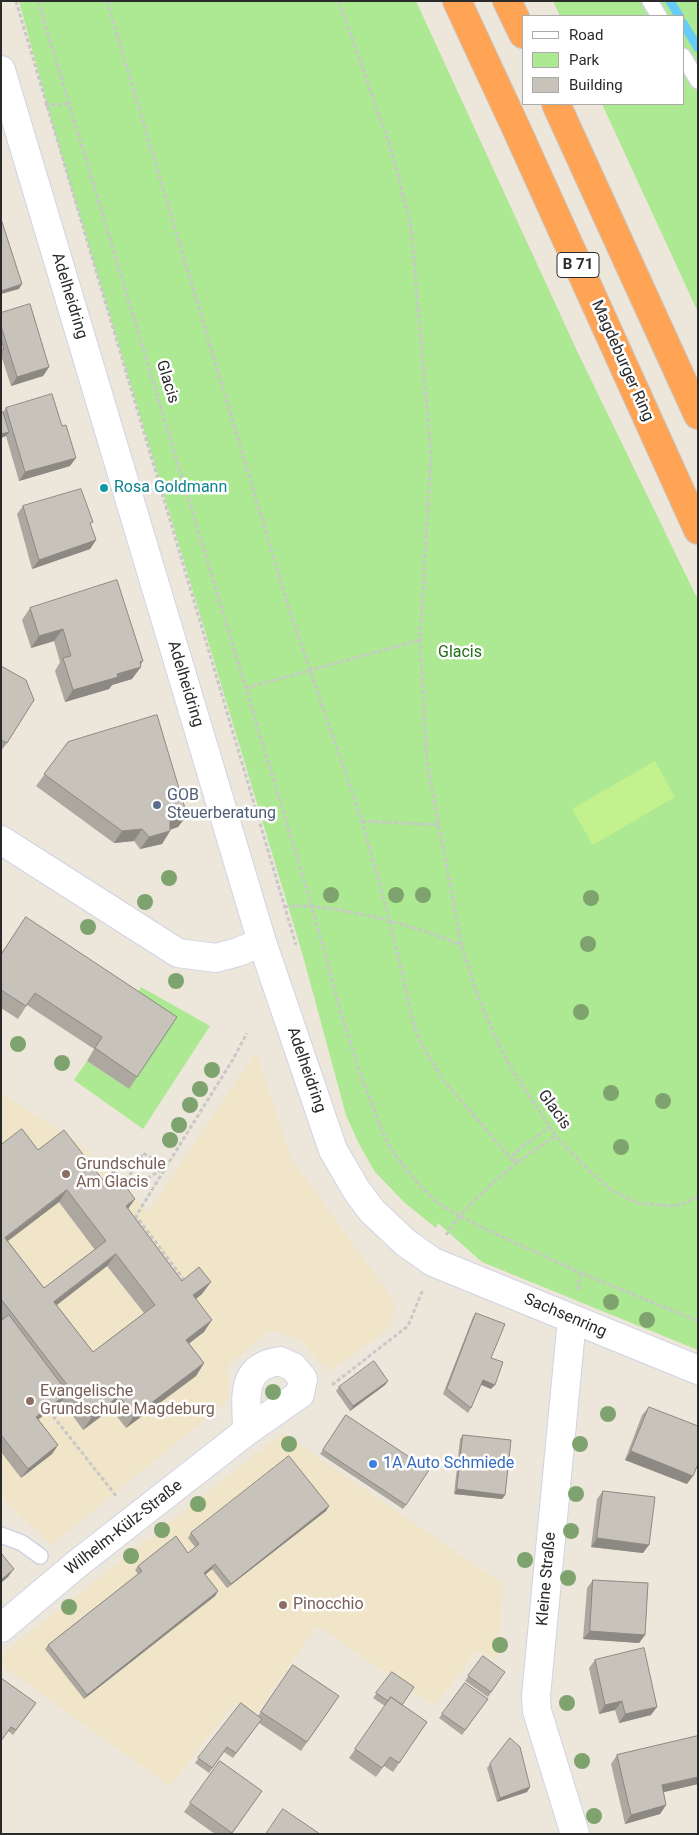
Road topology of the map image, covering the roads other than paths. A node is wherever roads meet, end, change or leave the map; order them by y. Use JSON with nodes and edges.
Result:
{"nodes":[{"id":1,"x":456,"y":1,"type":"edge"},
{"id":2,"x":507,"y":1,"type":"edge"},
{"id":3,"x":650,"y":1,"type":"edge"},
{"id":4,"x":658,"y":15,"type":"edge"},
{"id":5,"x":522,"y":32,"type":"edge"},
{"id":6,"x":684,"y":58,"type":"edge"},
{"id":7,"x":2,"y":75,"type":"edge"},
{"id":8,"x":698,"y":81,"type":"edge"},
{"id":9,"x":556,"y":105,"type":"edge"},
{"id":10,"x":698,"y":414,"type":"edge"},
{"id":11,"x":698,"y":530,"type":"edge"},
{"id":12,"x":1,"y":840,"type":"edge"},
{"id":13,"x":262,"y":942,"type":"junction"},
{"id":14,"x":433,"y":1262,"type":"joint"},
{"id":15,"x":572,"y":1320,"type":"junction"},
{"id":16,"x":698,"y":1370,"type":"edge"},
{"id":17,"x":247,"y":1430,"type":"dead end"},
{"id":18,"x":1,"y":1535,"type":"edge"},
{"id":19,"x":40,"y":1556,"type":"dead end"},
{"id":20,"x":1,"y":1628,"type":"edge"},
{"id":21,"x":575,"y":1834,"type":"edge"}],
"edges":[{"from":1,"to":11,"type":"highway","name":"Magdeburger Ring","number":"B 71"},
{"from":2,"to":5,"type":"highway"},
{"from":3,"to":4,"type":"lane"},
{"from":6,"to":8,"type":"lane"},
{"from":7,"to":13,"type":"street","name":"Adelheidring"},
{"from":9,"to":10,"type":"highway","number":"B 71"},
{"from":12,"to":13,"type":"street"},
{"from":13,"to":14,"type":"street","name":"Adelheidring"},
{"from":14,"to":15,"type":"street","name":"Sachsenring"},
{"from":15,"to":16,"type":"street","name":"Sachsenring"},
{"from":15,"to":21,"type":"street","name":"Kleine Straße"},
{"from":17,"to":20,"type":"street","name":"Wilhelm-Külz-Straße"},
{"from":18,"to":19,"type":"lane"}]}
